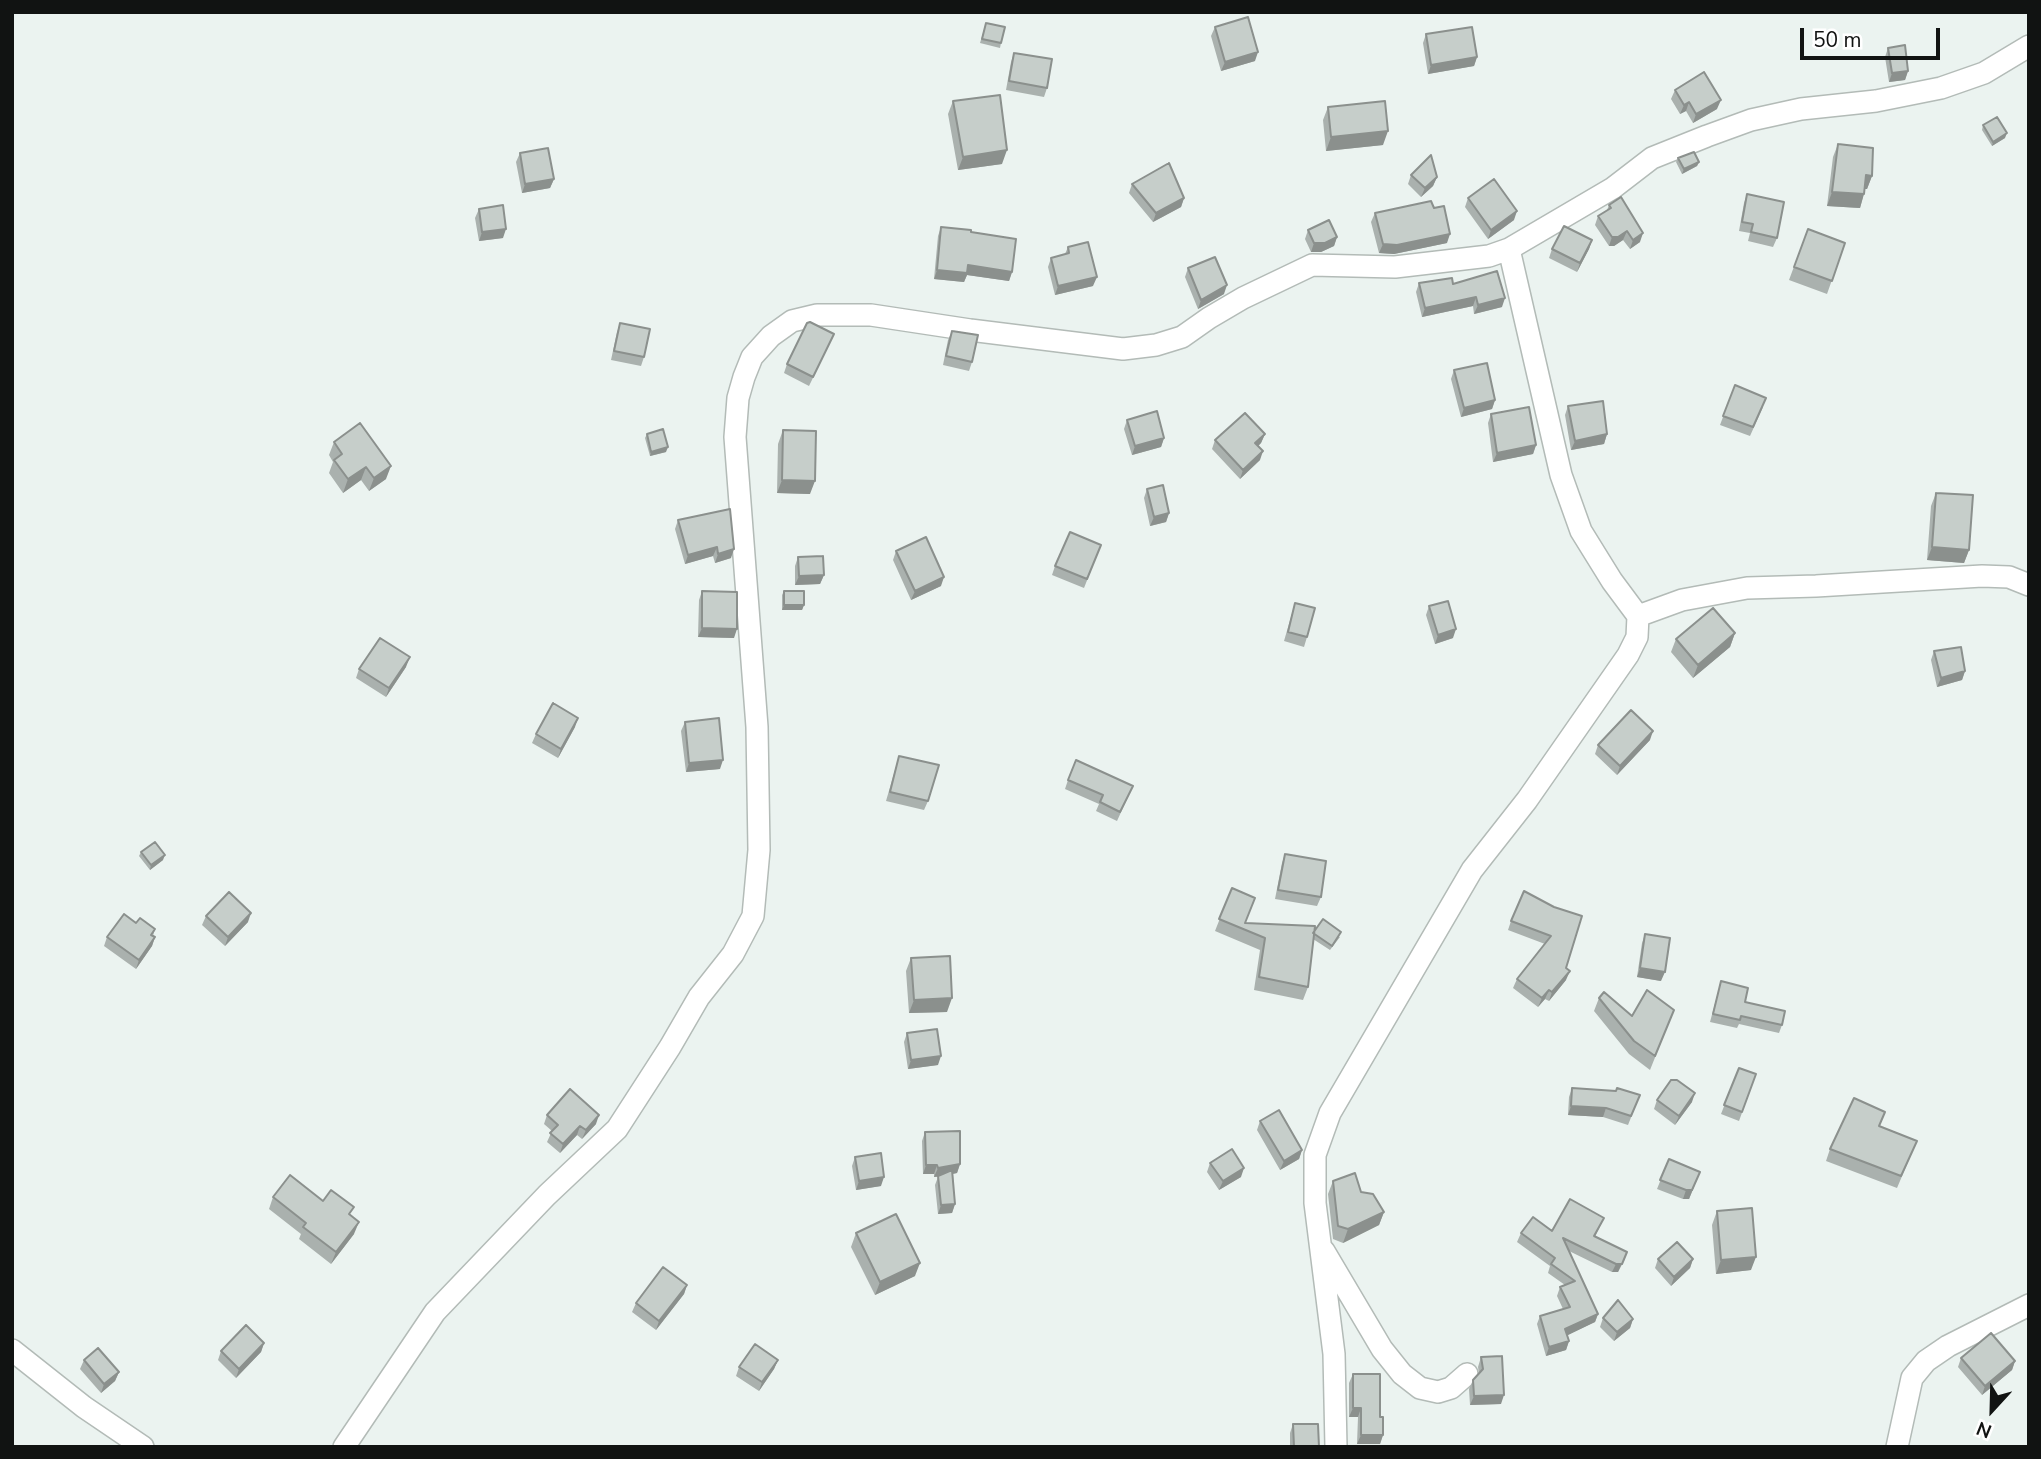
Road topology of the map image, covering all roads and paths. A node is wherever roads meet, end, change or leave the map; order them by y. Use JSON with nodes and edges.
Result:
{"nodes":[{"id":1,"x":2029,"y":46,"type":"edge"},
{"id":2,"x":1509,"y":248,"type":"junction"},
{"id":3,"x":2029,"y":585,"type":"edge"},
{"id":4,"x":1639,"y":616,"type":"junction"},
{"id":5,"x":1320,"y":1245,"type":"junction"},
{"id":6,"x":2029,"y":1305,"type":"edge"},
{"id":7,"x":12,"y":1350,"type":"edge"},
{"id":8,"x":1467,"y":1374,"type":"dead end"},
{"id":9,"x":143,"y":1447,"type":"edge"},
{"id":10,"x":344,"y":1447,"type":"edge"},
{"id":11,"x":1336,"y":1447,"type":"edge"},
{"id":12,"x":1897,"y":1447,"type":"edge"}],
"edges":[{"from":1,"to":2,"type":"street"},
{"from":2,"to":4,"type":"street"},
{"from":2,"to":10,"type":"street"},
{"from":3,"to":4,"type":"street"},
{"from":4,"to":5,"type":"street"},
{"from":5,"to":8,"type":"street"},
{"from":5,"to":11,"type":"street"},
{"from":6,"to":12,"type":"street"},
{"from":7,"to":9,"type":"street"}]}
